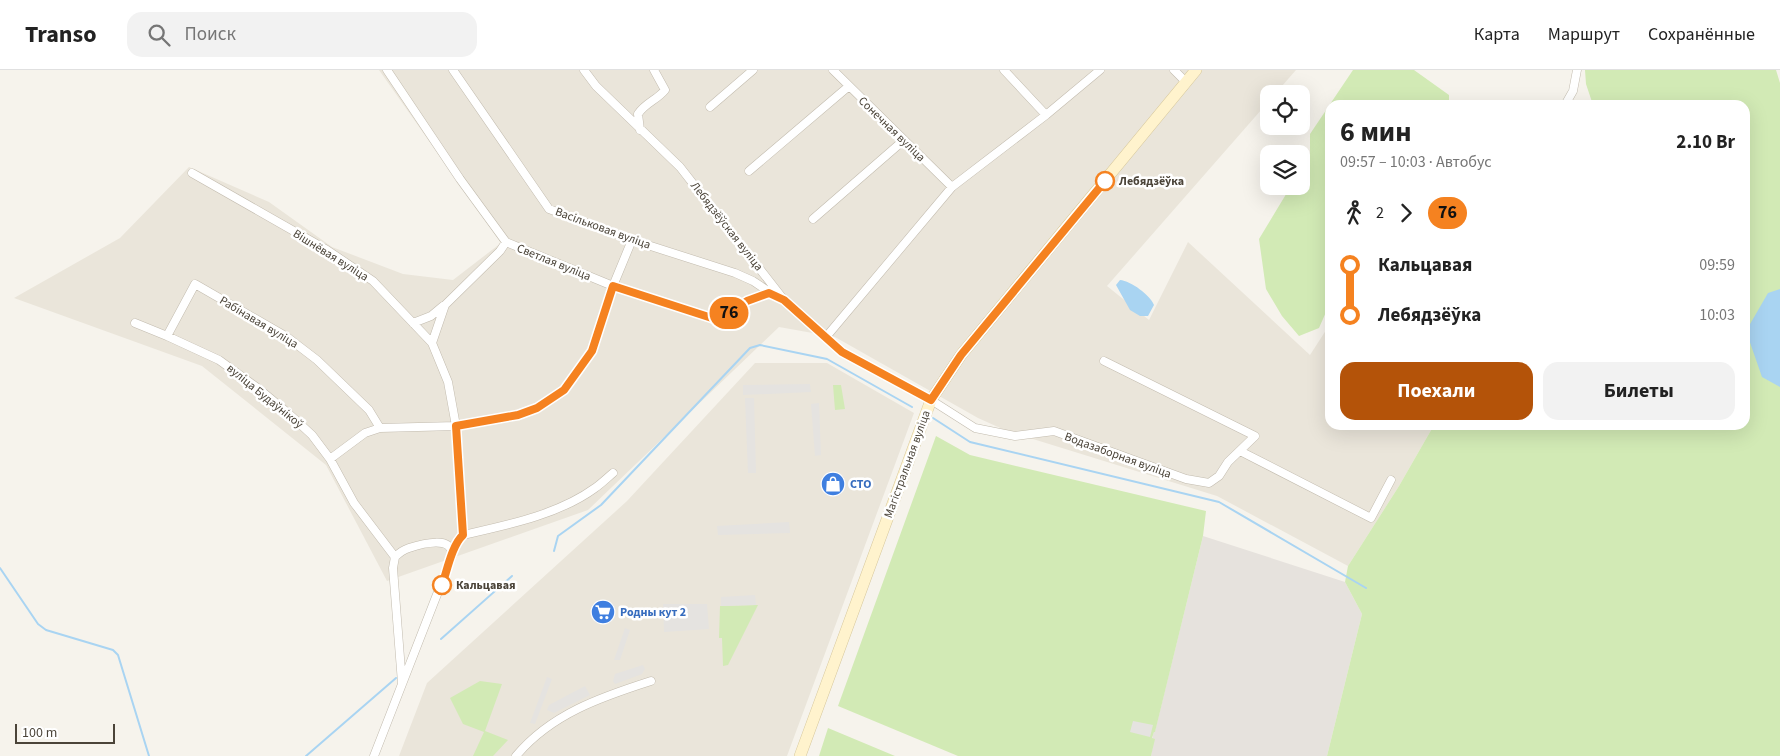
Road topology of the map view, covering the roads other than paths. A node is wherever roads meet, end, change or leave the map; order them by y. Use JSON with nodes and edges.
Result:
{"nodes":[{"id":1,"x":387,"y":70,"type":"edge"},
{"id":2,"x":453,"y":70,"type":"edge"},
{"id":3,"x":584,"y":70,"type":"edge"},
{"id":4,"x":654,"y":70,"type":"edge"},
{"id":5,"x":754,"y":70,"type":"edge"},
{"id":6,"x":833,"y":70,"type":"edge"},
{"id":7,"x":1004,"y":70,"type":"edge"},
{"id":8,"x":1100,"y":70,"type":"edge"},
{"id":9,"x":1174,"y":70,"type":"edge"},
{"id":10,"x":1196,"y":70,"type":"edge"},
{"id":11,"x":1577,"y":70,"type":"edge"},
{"id":12,"x":1186,"y":82,"type":"junction"},
{"id":13,"x":849,"y":86,"type":"junction"},
{"id":14,"x":1568,"y":100,"type":"edge"},
{"id":15,"x":710,"y":107,"type":"dead end"},
{"id":16,"x":1046,"y":115,"type":"junction"},
{"id":17,"x":640,"y":130,"type":"junction"},
{"id":18,"x":904,"y":140,"type":"junction"},
{"id":19,"x":750,"y":171,"type":"dead end"},
{"id":20,"x":192,"y":174,"type":"dead end"},
{"id":21,"x":952,"y":187,"type":"junction"},
{"id":22,"x":813,"y":219,"type":"dead end"},
{"id":23,"x":632,"y":240,"type":"junction"},
{"id":24,"x":506,"y":242,"type":"junction"},
{"id":25,"x":762,"y":272,"type":"junction"},
{"id":26,"x":753,"y":281,"type":"junction"},
{"id":27,"x":613,"y":286,"type":"junction"},
{"id":28,"x":769,"y":293,"type":"junction"},
{"id":29,"x":784,"y":300,"type":"junction"},
{"id":30,"x":445,"y":305,"type":"junction"},
{"id":31,"x":135,"y":323,"type":"dead end"},
{"id":32,"x":413,"y":323,"type":"junction"},
{"id":33,"x":167,"y":336,"type":"junction"},
{"id":34,"x":826,"y":337,"type":"junction"},
{"id":35,"x":432,"y":343,"type":"junction"},
{"id":36,"x":1104,"y":361,"type":"dead end"},
{"id":37,"x":931,"y":400,"type":"junction"},
{"id":38,"x":456,"y":426,"type":"junction"},
{"id":39,"x":380,"y":428,"type":"junction"},
{"id":40,"x":1240,"y":451,"type":"junction"},
{"id":41,"x":330,"y":459,"type":"junction"},
{"id":42,"x":613,"y":473,"type":"dead end"},
{"id":43,"x":1391,"y":480,"type":"dead end"},
{"id":44,"x":463,"y":535,"type":"junction"},
{"id":45,"x":453,"y":551,"type":"junction"},
{"id":46,"x":395,"y":557,"type":"junction"},
{"id":47,"x":651,"y":681,"type":"dead end"},
{"id":48,"x":402,"y":682,"type":"junction"},
{"id":49,"x":374,"y":756,"type":"edge"},
{"id":50,"x":516,"y":756,"type":"edge"},
{"id":51,"x":800,"y":756,"type":"edge"}],
"edges":[{"from":1,"to":24,"type":"street","name":"Светлая вуліца"},
{"from":2,"to":23,"type":"street","name":"Васільковая вуліца"},
{"from":3,"to":17,"type":"street","name":"Лебядзёўская вуліца"},
{"from":4,"to":17,"type":"street"},
{"from":5,"to":15,"type":"street"},
{"from":6,"to":13,"type":"street","name":"Сонечная вуліца"},
{"from":7,"to":16,"type":"street"},
{"from":8,"to":16,"type":"street"},
{"from":9,"to":12,"type":"street"},
{"from":10,"to":12,"type":"main road","name":"Магістральная вуліца"},
{"from":11,"to":14,"type":"street"},
{"from":12,"to":37,"type":"main road","name":"Магістральная вуліца"},
{"from":13,"to":18,"type":"street","name":"Сонечная вуліца"},
{"from":13,"to":19,"type":"street"},
{"from":16,"to":21,"type":"street"},
{"from":17,"to":25,"type":"street","name":"Лебядзёўская вуліца"},
{"from":18,"to":21,"type":"street","name":"Сонечная вуліца"},
{"from":18,"to":22,"type":"street"},
{"from":20,"to":32,"type":"street","name":"Вішнёвая вуліца"},
{"from":21,"to":34,"type":"street"},
{"from":23,"to":26,"type":"street","name":"Васільковая вуліца"},
{"from":23,"to":27,"type":"street"},
{"from":24,"to":27,"type":"street","name":"Светлая вуліца"},
{"from":24,"to":30,"type":"street","name":"Светлая вуліца"},
{"from":25,"to":26,"type":"street"},
{"from":25,"to":29,"type":"street","name":"Лебядзёўская вуліца"},
{"from":26,"to":28,"type":"street","name":"Васільковая вуліца"},
{"from":27,"to":28,"type":"street","name":"Светлая вуліца"},
{"from":27,"to":38,"type":"street"},
{"from":28,"to":29,"type":"street","name":"Васільковая вуліца"},
{"from":29,"to":34,"type":"street","name":"Лебядзёўская вуліца"},
{"from":30,"to":32,"type":"street","name":"Светлая вуліца"},
{"from":30,"to":35,"type":"street","name":"Светлая вуліца"},
{"from":31,"to":33,"type":"street","name":"вуліца Будаўнікоў"},
{"from":32,"to":35,"type":"street","name":"Вішнёвая вуліца"},
{"from":33,"to":39,"type":"street","name":"Рабінавая вуліца"},
{"from":33,"to":41,"type":"street","name":"вуліца Будаўнікоў"},
{"from":34,"to":37,"type":"street","name":"Лебядзёўская вуліца"},
{"from":35,"to":38,"type":"street","name":"Вішнёвая вуліца"},
{"from":36,"to":40,"type":"street","name":"Водазаборная вуліца"},
{"from":37,"to":40,"type":"street","name":"Водазаборная вуліца"},
{"from":37,"to":51,"type":"main road","name":"Магістральная вуліца"},
{"from":38,"to":39,"type":"street"},
{"from":38,"to":44,"type":"street","name":"Вішнёвая вуліца"},
{"from":39,"to":41,"type":"street"},
{"from":40,"to":43,"type":"street"},
{"from":41,"to":46,"type":"street","name":"вуліца Будаўнікоў"},
{"from":42,"to":44,"type":"street"},
{"from":44,"to":45,"type":"street"},
{"from":45,"to":46,"type":"street"},
{"from":45,"to":48,"type":"street"},
{"from":46,"to":48,"type":"street"},
{"from":47,"to":50,"type":"street"},
{"from":48,"to":49,"type":"street"}]}
